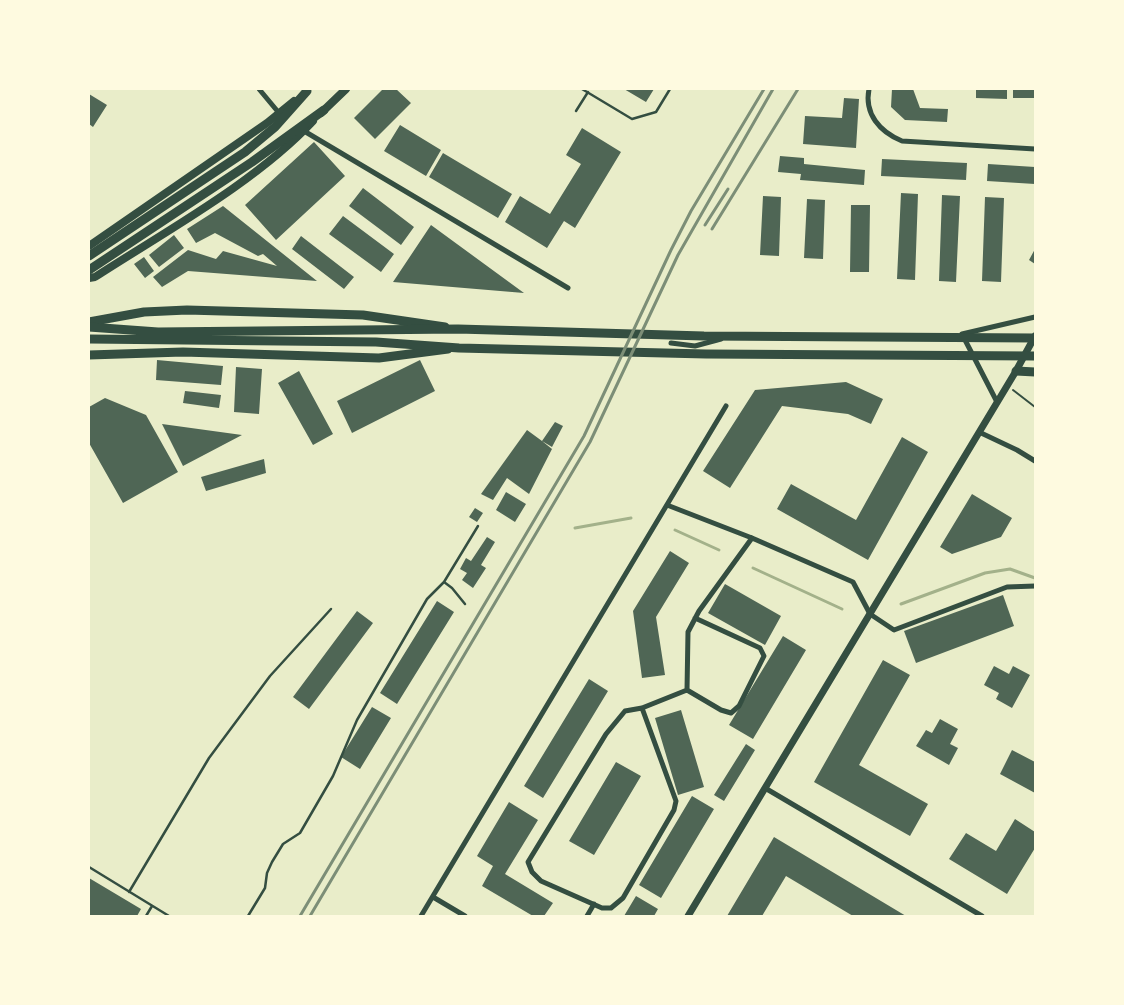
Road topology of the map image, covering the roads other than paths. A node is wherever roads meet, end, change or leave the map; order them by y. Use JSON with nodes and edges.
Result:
{"nodes":[{"id":1,"x":259,"y":89,"type":"edge"},
{"id":2,"x":346,"y":89,"type":"edge"},
{"id":3,"x":582,"y":89,"type":"edge"},
{"id":4,"x":670,"y":89,"type":"edge"},
{"id":5,"x":869,"y":89,"type":"edge"},
{"id":6,"x":308,"y":90,"type":"edge"},
{"id":7,"x":588,"y":92,"type":"junction"},
{"id":8,"x":324,"y":110,"type":"junction"},
{"id":9,"x":576,"y":111,"type":"dead end"},
{"id":10,"x":279,"y":113,"type":"junction"},
{"id":11,"x":304,"y":131,"type":"junction"},
{"id":12,"x":1035,"y":149,"type":"edge"},
{"id":13,"x":89,"y":246,"type":"edge"},
{"id":14,"x":89,"y":256,"type":"edge"},
{"id":15,"x":89,"y":270,"type":"edge"},
{"id":16,"x":89,"y":278,"type":"edge"},
{"id":17,"x":568,"y":288,"type":"dead end"},
{"id":18,"x":1035,"y":317,"type":"edge"},
{"id":19,"x":89,"y":322,"type":"edge"},
{"id":20,"x":89,"y":327,"type":"edge"},
{"id":21,"x":458,"y":328,"type":"junction"},
{"id":22,"x":962,"y":334,"type":"junction"},
{"id":23,"x":1035,"y":337,"type":"edge"},
{"id":24,"x":89,"y":339,"type":"edge"},
{"id":25,"x":672,"y":343,"type":"dead end"},
{"id":26,"x":460,"y":348,"type":"junction"},
{"id":27,"x":89,"y":355,"type":"edge"},
{"id":28,"x":1035,"y":356,"type":"edge"},
{"id":29,"x":1016,"y":371,"type":"junction"},
{"id":30,"x":1035,"y":372,"type":"edge"},
{"id":31,"x":997,"y":402,"type":"junction"},
{"id":32,"x":726,"y":406,"type":"dead end"},
{"id":33,"x":979,"y":432,"type":"junction"},
{"id":34,"x":1035,"y":461,"type":"edge"},
{"id":35,"x":667,"y":505,"type":"junction"},
{"id":36,"x":478,"y":526,"type":"dead end"},
{"id":37,"x":752,"y":538,"type":"junction"},
{"id":38,"x":444,"y":582,"type":"junction"},
{"id":39,"x":1035,"y":586,"type":"edge"},
{"id":40,"x":465,"y":604,"type":"dead end"},
{"id":41,"x":331,"y":609,"type":"dead end"},
{"id":42,"x":870,"y":614,"type":"junction"},
{"id":43,"x":696,"y":618,"type":"junction"},
{"id":44,"x":687,"y":690,"type":"junction"},
{"id":45,"x":642,"y":708,"type":"junction"},
{"id":46,"x":765,"y":788,"type":"junction"},
{"id":47,"x":89,"y":867,"type":"edge"},
{"id":48,"x":129,"y":892,"type":"junction"},
{"id":49,"x":433,"y":897,"type":"junction"},
{"id":50,"x":594,"y":904,"type":"junction"},
{"id":51,"x":152,"y":906,"type":"junction"},
{"id":52,"x":146,"y":916,"type":"edge"},
{"id":53,"x":169,"y":916,"type":"edge"},
{"id":54,"x":248,"y":916,"type":"edge"},
{"id":55,"x":421,"y":916,"type":"edge"},
{"id":56,"x":465,"y":916,"type":"edge"},
{"id":57,"x":587,"y":916,"type":"edge"},
{"id":58,"x":688,"y":916,"type":"edge"},
{"id":59,"x":982,"y":916,"type":"edge"}],
"edges":[{"from":1,"to":10,"type":"street"},
{"from":2,"to":8,"type":"main road"},
{"from":3,"to":7,"type":"lane"},
{"from":4,"to":7,"type":"lane"},
{"from":5,"to":12,"type":"street"},
{"from":6,"to":10,"type":"main road"},
{"from":6,"to":14,"type":"main road"},
{"from":7,"to":9,"type":"lane"},
{"from":8,"to":11,"type":"main road"},
{"from":8,"to":15,"type":"main road"},
{"from":10,"to":13,"type":"main road"},
{"from":11,"to":16,"type":"main road"},
{"from":11,"to":17,"type":"street"},
{"from":18,"to":22,"type":"street"},
{"from":19,"to":21,"type":"main road"},
{"from":20,"to":21,"type":"main road"},
{"from":21,"to":23,"type":"main road"},
{"from":22,"to":25,"type":"street"},
{"from":22,"to":31,"type":"street"},
{"from":23,"to":29,"type":"street"},
{"from":24,"to":26,"type":"main road"},
{"from":26,"to":27,"type":"main road"},
{"from":26,"to":28,"type":"main road"},
{"from":29,"to":30,"type":"main road"},
{"from":29,"to":31,"type":"street"},
{"from":31,"to":33,"type":"street"},
{"from":32,"to":35,"type":"street"},
{"from":33,"to":34,"type":"street"},
{"from":33,"to":42,"type":"street"},
{"from":35,"to":37,"type":"street"},
{"from":35,"to":49,"type":"street"},
{"from":36,"to":38,"type":"lane"},
{"from":37,"to":42,"type":"street"},
{"from":37,"to":43,"type":"street"},
{"from":38,"to":40,"type":"lane"},
{"from":38,"to":54,"type":"lane"},
{"from":39,"to":42,"type":"street"},
{"from":41,"to":48,"type":"lane"},
{"from":42,"to":46,"type":"street"},
{"from":43,"to":44,"type":"street"},
{"from":43,"to":44,"type":"street"},
{"from":44,"to":45,"type":"street"},
{"from":45,"to":50,"type":"street"},
{"from":45,"to":50,"type":"street"},
{"from":46,"to":58,"type":"street"},
{"from":46,"to":59,"type":"street"},
{"from":47,"to":48,"type":"lane"},
{"from":48,"to":51,"type":"lane"},
{"from":49,"to":55,"type":"street"},
{"from":49,"to":56,"type":"street"},
{"from":50,"to":57,"type":"street"},
{"from":51,"to":52,"type":"lane"},
{"from":51,"to":53,"type":"lane"}]}
